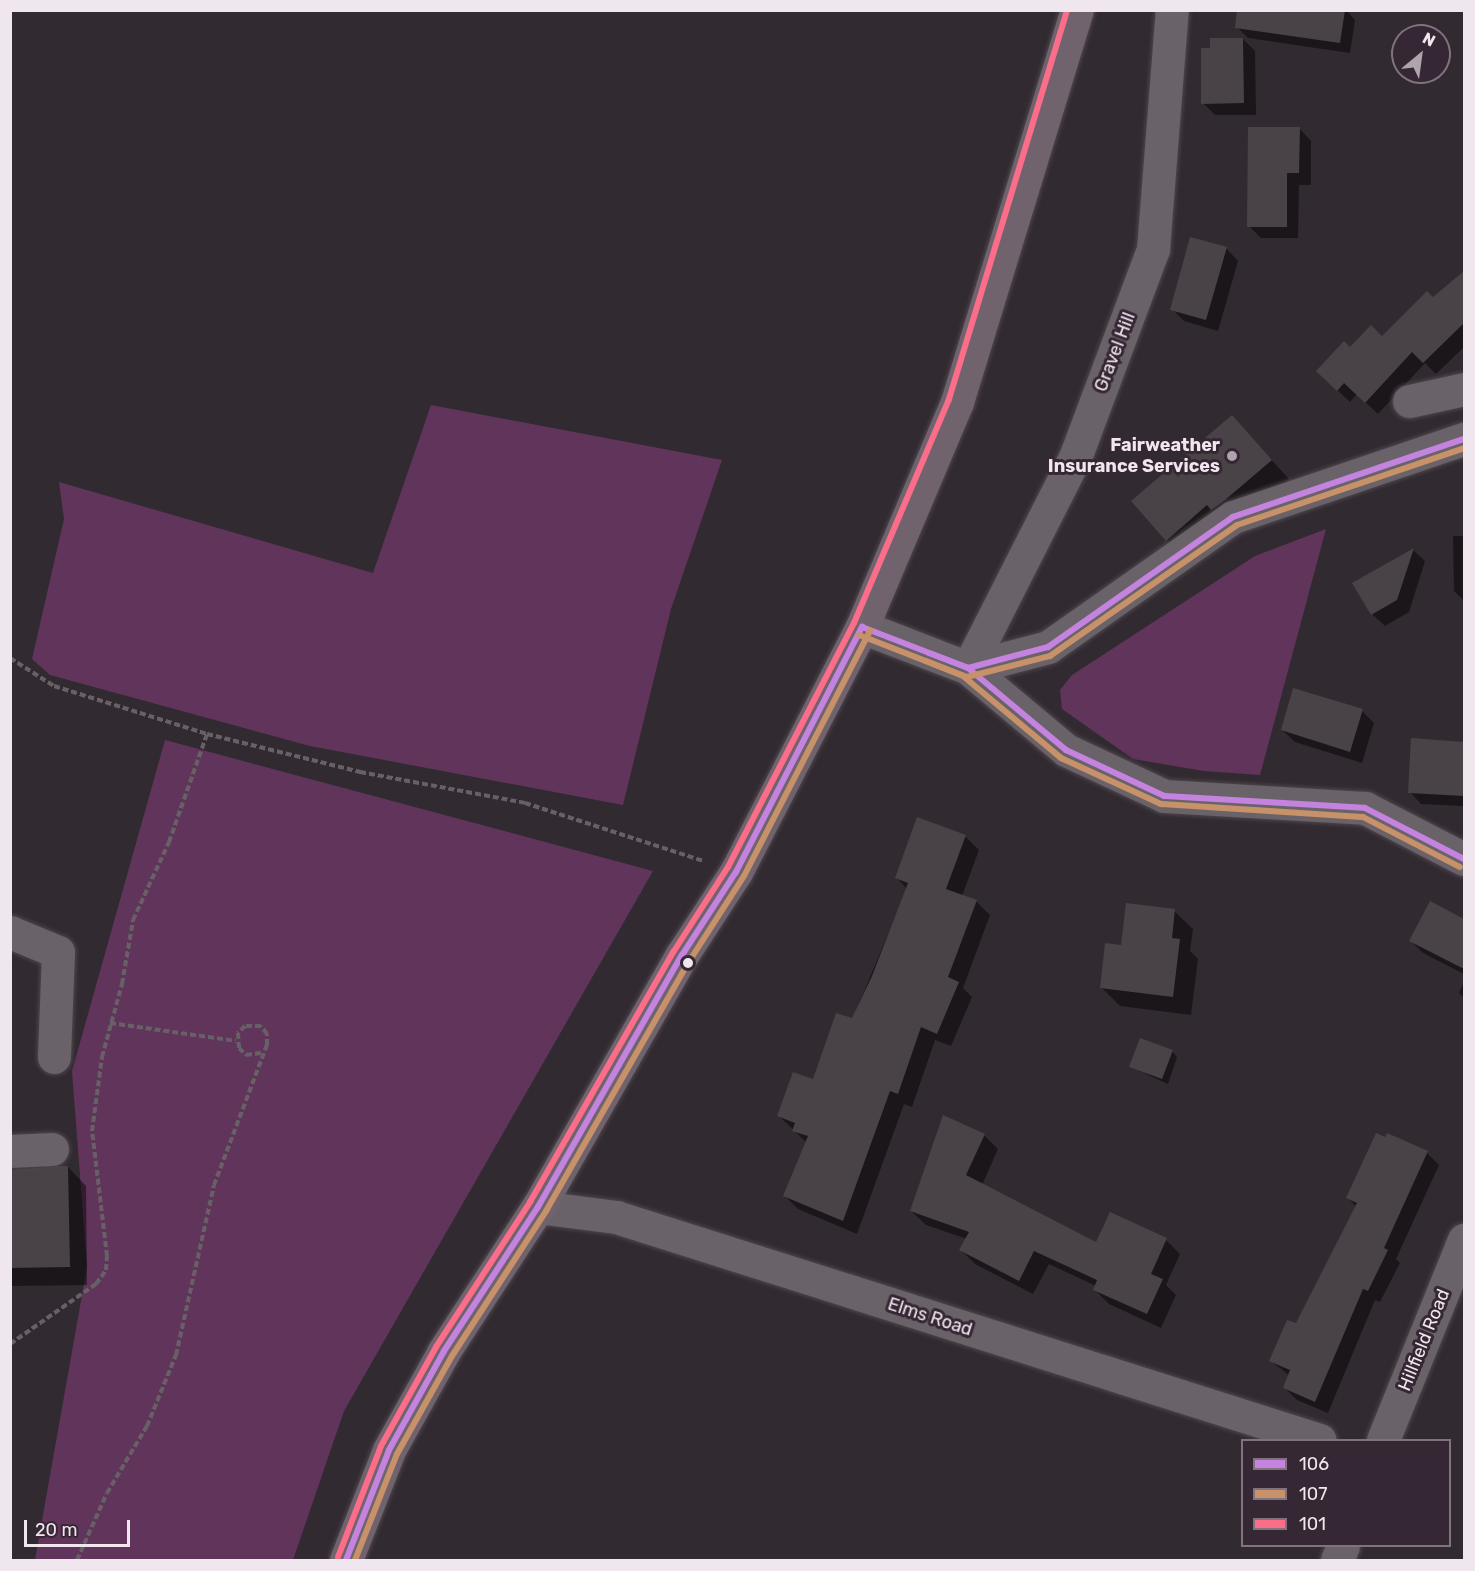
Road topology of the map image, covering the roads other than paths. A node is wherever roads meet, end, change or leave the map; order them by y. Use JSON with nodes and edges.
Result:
{"nodes":[{"id":1,"x":1077,"y":10,"type":"edge"},
{"id":2,"x":1172,"y":10,"type":"edge"},
{"id":3,"x":1464,"y":390,"type":"edge"},
{"id":4,"x":1409,"y":401,"type":"dead end"},
{"id":5,"x":1464,"y":439,"type":"edge"},
{"id":6,"x":862,"y":627,"type":"junction"},
{"id":7,"x":968,"y":668,"type":"junction"},
{"id":8,"x":1464,"y":859,"type":"edge"},
{"id":9,"x":10,"y":932,"type":"edge"},
{"id":10,"x":54,"y":1057,"type":"dead end"},
{"id":11,"x":52,"y":1149,"type":"dead end"},
{"id":12,"x":10,"y":1151,"type":"edge"},
{"id":13,"x":538,"y":1207,"type":"junction"},
{"id":14,"x":1464,"y":1240,"type":"edge"},
{"id":15,"x":1317,"y":1439,"type":"edge"},
{"id":16,"x":1383,"y":1439,"type":"edge"},
{"id":17,"x":346,"y":1560,"type":"edge"}],
"edges":[{"from":1,"to":6,"type":"highway"},
{"from":2,"to":7,"type":"street","name":"Gravel Hill"},
{"from":3,"to":4,"type":"street"},
{"from":5,"to":7,"type":"street"},
{"from":6,"to":7,"type":"street"},
{"from":6,"to":13,"type":"highway"},
{"from":7,"to":8,"type":"street"},
{"from":9,"to":10,"type":"street"},
{"from":11,"to":12,"type":"street"},
{"from":13,"to":15,"type":"street","name":"Elms Road"},
{"from":13,"to":17,"type":"highway"},
{"from":14,"to":16,"type":"street","name":"Hillfield Road"}]}
